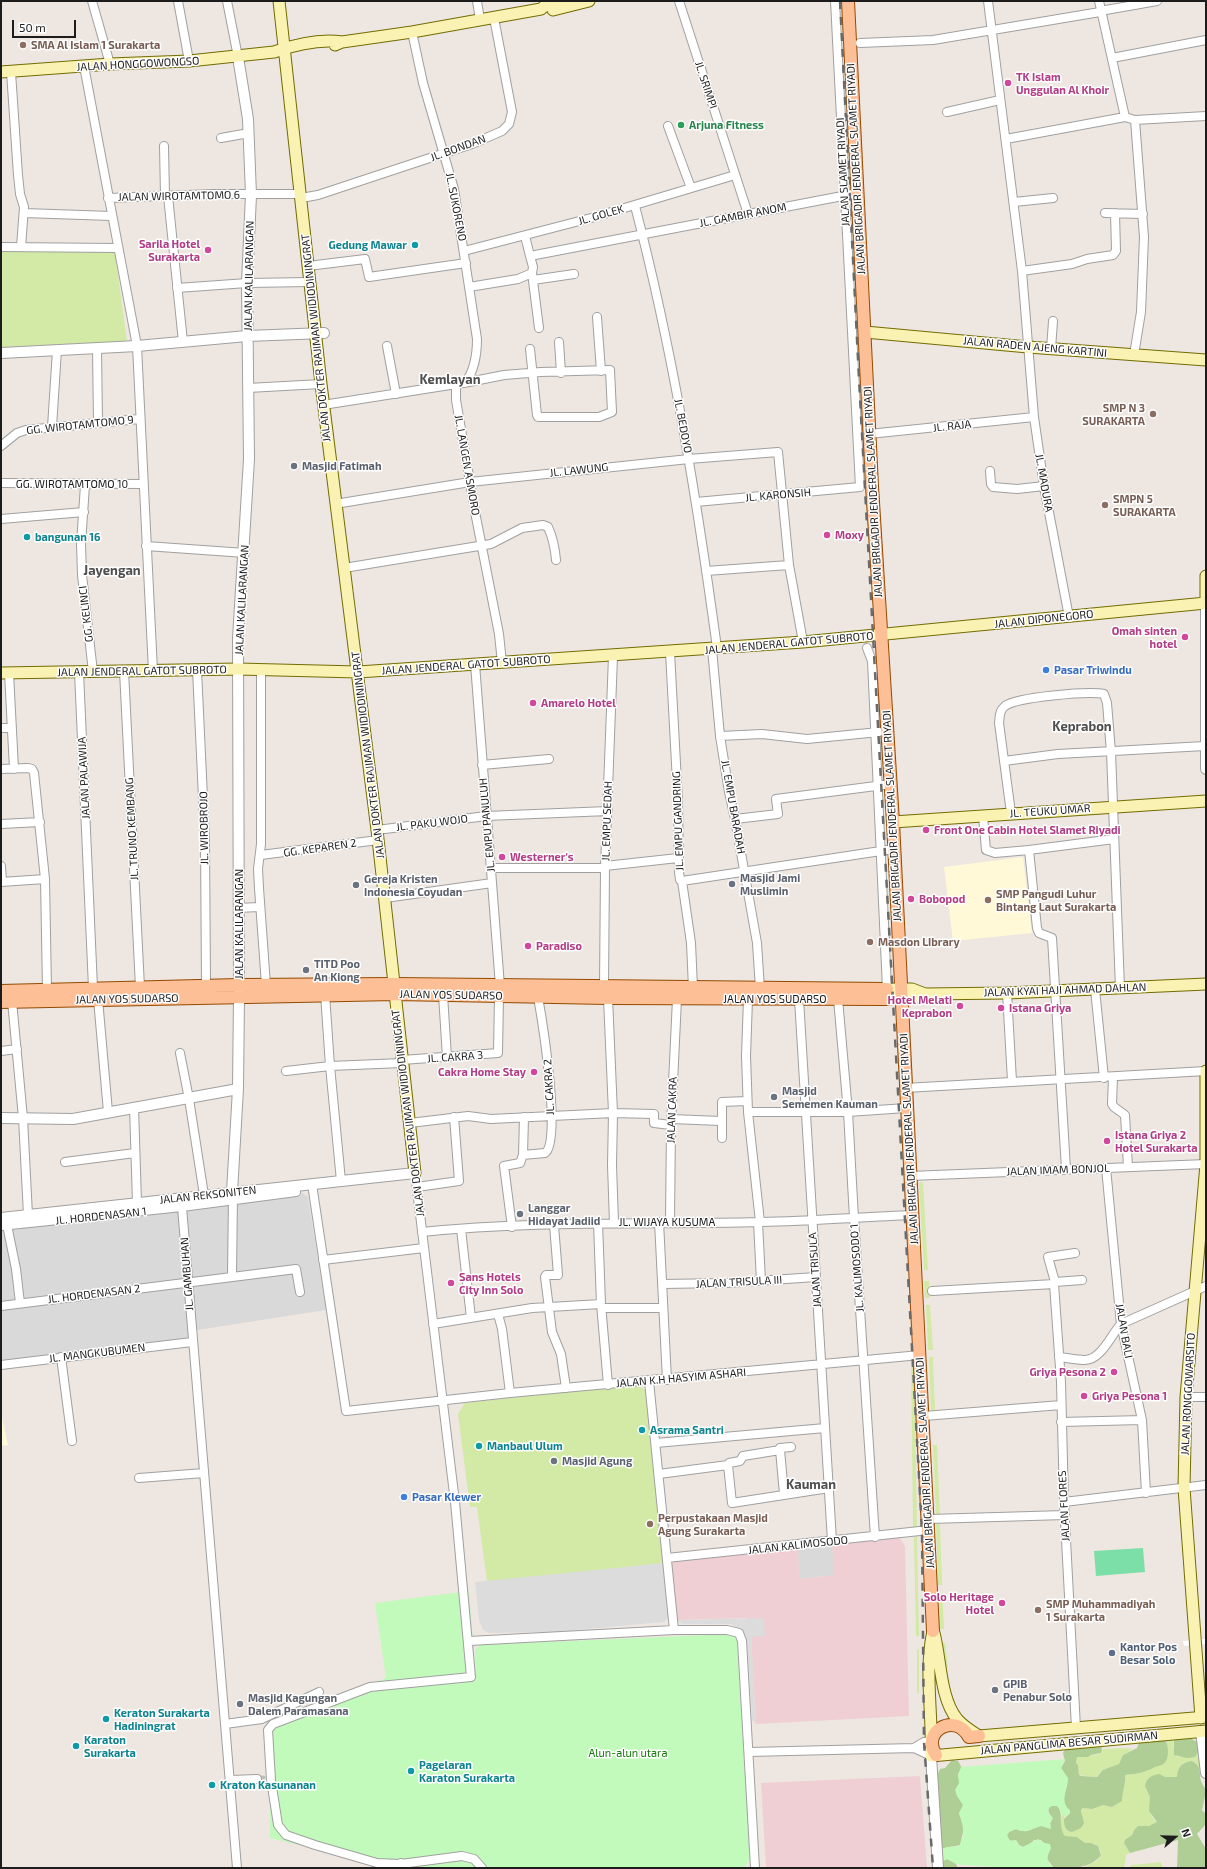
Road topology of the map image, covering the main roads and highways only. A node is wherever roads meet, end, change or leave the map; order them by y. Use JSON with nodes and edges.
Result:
{"nodes":[{"id":1,"x":279,"y":1,"type":"edge"},
{"id":2,"x":589,"y":1,"type":"edge"},
{"id":3,"x":848,"y":1,"type":"edge"},
{"id":4,"x":566,"y":3,"type":"edge"},
{"id":5,"x":281,"y":51,"type":"junction"},
{"id":6,"x":6,"y":72,"type":"edge"},
{"id":7,"x":865,"y":332,"type":"junction"},
{"id":8,"x":1206,"y":360,"type":"edge"},
{"id":9,"x":1206,"y":576,"type":"edge"},
{"id":10,"x":1206,"y":602,"type":"edge"},
{"id":11,"x":882,"y":635,"type":"junction"},
{"id":12,"x":358,"y":672,"type":"junction"},
{"id":13,"x":5,"y":673,"type":"edge"},
{"id":14,"x":1206,"y":801,"type":"edge"},
{"id":15,"x":893,"y":822,"type":"junction"},
{"id":16,"x":1206,"y":984,"type":"edge"},
{"id":17,"x":394,"y":989,"type":"junction"},
{"id":18,"x":239,"y":990,"type":"junction"},
{"id":19,"x":1,"y":991,"type":"edge"},
{"id":20,"x":500,"y":991,"type":"junction"},
{"id":21,"x":606,"y":991,"type":"junction"},
{"id":22,"x":95,"y":994,"type":"junction"},
{"id":23,"x":887,"y":994,"type":"junction"},
{"id":24,"x":902,"y":994,"type":"junction"},
{"id":25,"x":7,"y":1002,"type":"edge"},
{"id":26,"x":1206,"y":1071,"type":"edge"},
{"id":27,"x":1206,"y":1164,"type":"edge"},
{"id":28,"x":415,"y":1173,"type":"road end"},
{"id":29,"x":1201,"y":1287,"type":"edge"},
{"id":30,"x":933,"y":1631,"type":"junction"},
{"id":31,"x":930,"y":1699,"type":"junction"},
{"id":32,"x":946,"y":1699,"type":"junction"},
{"id":33,"x":1203,"y":1717,"type":"edge"},
{"id":34,"x":1204,"y":1731,"type":"edge"},
{"id":35,"x":979,"y":1736,"type":"junction"},
{"id":36,"x":932,"y":1741,"type":"junction"},
{"id":37,"x":934,"y":1755,"type":"joint"}],
"edges":[{"from":1,"to":5,"type":"main road","name":"JALAN DOKTER RAJIMAN WIDIODININGRAT"},
{"from":2,"to":4,"type":"main road","name":"JALAN HONGGOWONGSO"},
{"from":3,"to":7,"type":"main road","name":"JALAN BRIGADIR JENDERAL SLAMET RIYADI"},
{"from":4,"to":5,"type":"main road","name":"JALAN HONGGOWONGSO"},
{"from":5,"to":6,"type":"main road","name":"JALAN HONGGOWONGSO"},
{"from":5,"to":12,"type":"main road","name":"JALAN DOKTER RAJIMAN WIDIODININGRAT"},
{"from":7,"to":8,"type":"main road","name":"JALAN RADEN AJENG KARTINI"},
{"from":7,"to":11,"type":"main road","name":"JALAN BRIGADIR JENDERAL SLAMET RIYADI"},
{"from":9,"to":10,"type":"main road"},
{"from":10,"to":11,"type":"main road","name":"JALAN DIPONEGORO"},
{"from":11,"to":12,"type":"main road","name":"JALAN JENDERAL GATOT SUBROTO"},
{"from":11,"to":15,"type":"main road","name":"JALAN BRIGADIR JENDERAL SLAMET RIYADI"},
{"from":12,"to":13,"type":"main road","name":"JALAN JENDERAL GATOT SUBROTO"},
{"from":12,"to":17,"type":"main road","name":"JALAN DOKTER RAJIMAN WIDIODININGRAT"},
{"from":14,"to":15,"type":"main road","name":"JL. TEUKU UMAR"},
{"from":15,"to":24,"type":"main road","name":"JALAN BRIGADIR JENDERAL SLAMET RIYADI"},
{"from":16,"to":24,"type":"main road","name":"JALAN KYAI HAJI AHMAD DAHLAN"},
{"from":17,"to":18,"type":"main road","name":"JALAN YOS SUDARSO"},
{"from":17,"to":18,"type":"main road","name":"JALAN YOS SUDARSO"},
{"from":17,"to":20,"type":"main road","name":"JALAN YOS SUDARSO"},
{"from":17,"to":20,"type":"main road","name":"JALAN YOS SUDARSO"},
{"from":17,"to":28,"type":"main road","name":"JALAN DOKTER RAJIMAN WIDIODININGRAT"},
{"from":18,"to":22,"type":"main road","name":"JALAN YOS SUDARSO"},
{"from":18,"to":22,"type":"main road","name":"JALAN YOS SUDARSO"},
{"from":19,"to":22,"type":"main road","name":"JALAN YOS SUDARSO"},
{"from":20,"to":21,"type":"main road","name":"JALAN YOS SUDARSO"},
{"from":20,"to":21,"type":"main road","name":"JALAN YOS SUDARSO"},
{"from":21,"to":23,"type":"main road","name":"JALAN YOS SUDARSO"},
{"from":21,"to":23,"type":"main road","name":"JALAN YOS SUDARSO"},
{"from":22,"to":25,"type":"main road","name":"JALAN YOS SUDARSO"},
{"from":23,"to":24,"type":"main road","name":"JALAN YOS SUDARSO"},
{"from":24,"to":30,"type":"main road","name":"JALAN BRIGADIR JENDERAL SLAMET RIYADI"},
{"from":26,"to":27,"type":"main road","name":"JALAN RONGGOWARSITO"},
{"from":27,"to":29,"type":"main road","name":"JALAN RONGGOWARSITO"},
{"from":29,"to":33,"type":"main road","name":"JALAN RONGGOWARSITO"},
{"from":30,"to":31,"type":"main road","name":"JALAN BRIGADIR JENDERAL SLAMET RIYADI"},
{"from":30,"to":32,"type":"main road","name":"JALAN BRIGADIR JENDERAL SLAMET RIYADI"},
{"from":31,"to":32,"type":"main road"},
{"from":31,"to":36,"type":"main road","name":"JALAN BRIGADIR JENDERAL SLAMET RIYADI"},
{"from":32,"to":35,"type":"main road","name":"JALAN BRIGADIR JENDERAL SLAMET RIYADI"},
{"from":33,"to":35,"type":"main road","name":"JALAN PANGLIMA BESAR SUDIRMAN"},
{"from":34,"to":37,"type":"main road","name":"JALAN PANGLIMA BESAR SUDIRMAN"},
{"from":35,"to":36,"type":"main road"},
{"from":36,"to":37,"type":"main road"}]}
